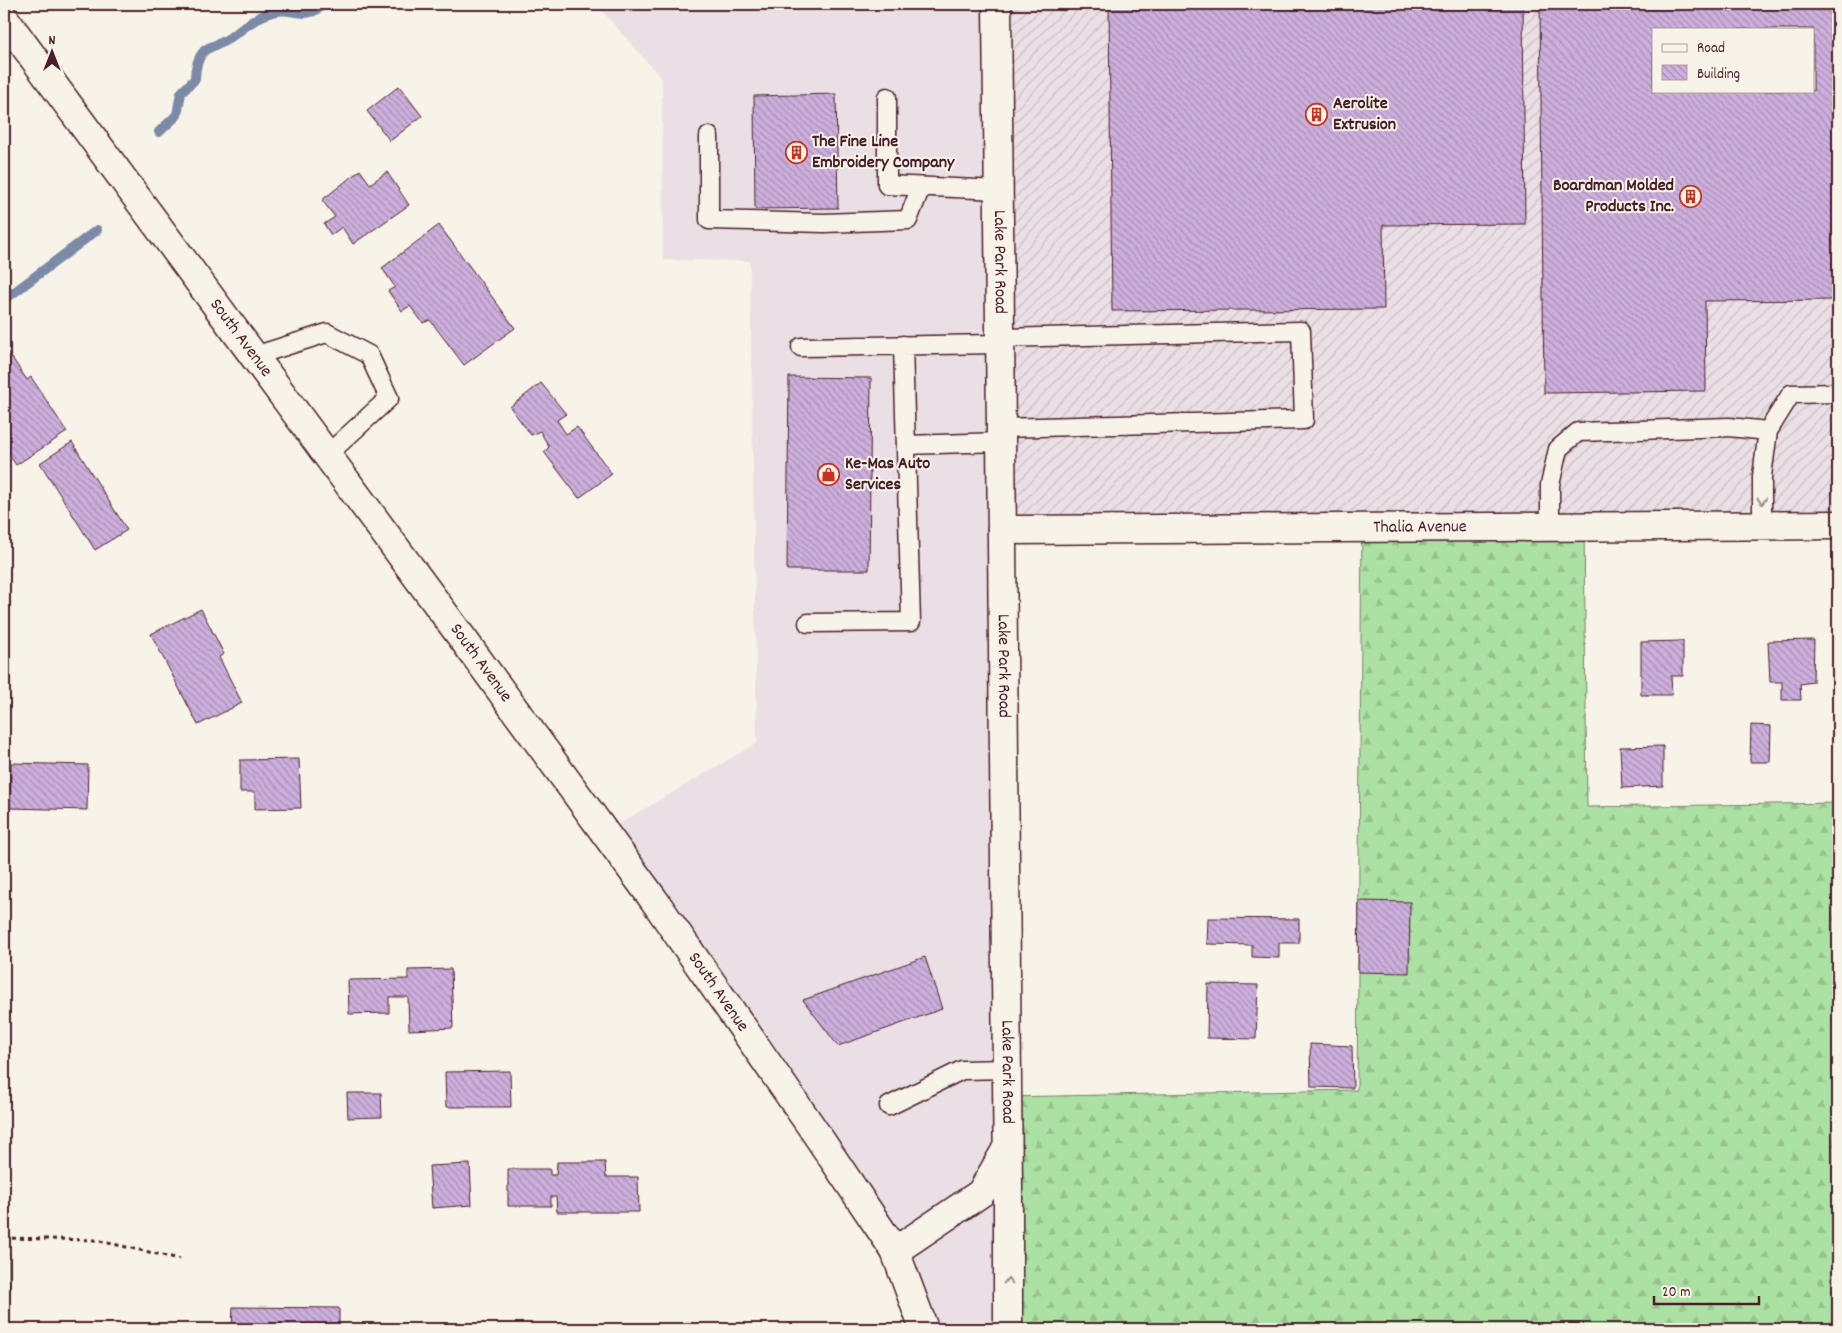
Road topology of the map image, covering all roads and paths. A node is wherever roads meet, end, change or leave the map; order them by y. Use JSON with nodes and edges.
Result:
{"nodes":[{"id":1,"x":997,"y":4,"type":"edge"},
{"id":2,"x":4,"y":18,"type":"edge"},
{"id":3,"x":887,"y":97,"type":"dead end"},
{"id":4,"x":709,"y":136,"type":"dead end"},
{"id":5,"x":921,"y":186,"type":"junction"},
{"id":6,"x":999,"y":190,"type":"junction"},
{"id":7,"x":1000,"y":341,"type":"junction"},
{"id":8,"x":903,"y":345,"type":"junction"},
{"id":9,"x":801,"y":347,"type":"dead end"},
{"id":10,"x":254,"y":356,"type":"junction"},
{"id":11,"x":1838,"y":393,"type":"edge"},
{"id":12,"x":1768,"y":431,"type":"junction"},
{"id":13,"x":1001,"y":435,"type":"junction"},
{"id":14,"x":906,"y":444,"type":"junction"},
{"id":15,"x":327,"y":455,"type":"junction"},
{"id":16,"x":1762,"y":525,"type":"junction"},
{"id":17,"x":1838,"y":525,"type":"edge"},
{"id":18,"x":1550,"y":526,"type":"junction"},
{"id":19,"x":1002,"y":530,"type":"junction"},
{"id":20,"x":808,"y":623,"type":"dead end"},
{"id":21,"x":1007,"y":1069,"type":"junction"},
{"id":22,"x":888,"y":1106,"type":"dead end"},
{"id":23,"x":1008,"y":1148,"type":"junction"},
{"id":24,"x":4,"y":1238,"type":"edge"},
{"id":25,"x":895,"y":1251,"type":"junction"},
{"id":26,"x":180,"y":1259,"type":"dead end"},
{"id":27,"x":924,"y":1329,"type":"edge"},
{"id":28,"x":1008,"y":1329,"type":"edge"}],
"edges":[{"from":1,"to":6,"type":"street","name":"Lake Park Road"},
{"from":2,"to":10,"type":"street","name":"South Avenue"},
{"from":3,"to":5,"type":"lane"},
{"from":4,"to":5,"type":"lane"},
{"from":5,"to":6,"type":"lane"},
{"from":6,"to":7,"type":"street","name":"Lake Park Road"},
{"from":7,"to":8,"type":"lane"},
{"from":7,"to":13,"type":"street","name":"Lake Park Road"},
{"from":7,"to":13,"type":"lane"},
{"from":8,"to":9,"type":"lane"},
{"from":8,"to":14,"type":"lane"},
{"from":10,"to":15,"type":"street","name":"South Avenue"},
{"from":10,"to":15,"type":"lane"},
{"from":11,"to":12,"type":"lane"},
{"from":12,"to":16,"type":"lane","one_way":true},
{"from":12,"to":18,"type":"lane"},
{"from":13,"to":14,"type":"lane"},
{"from":13,"to":19,"type":"street","name":"Lake Park Road"},
{"from":14,"to":20,"type":"lane"},
{"from":15,"to":25,"type":"street","name":"South Avenue"},
{"from":16,"to":17,"type":"street","name":"Thalia Avenue"},
{"from":16,"to":18,"type":"street","name":"Thalia Avenue"},
{"from":18,"to":19,"type":"street","name":"Thalia Avenue"},
{"from":19,"to":21,"type":"street","name":"Lake Park Road"},
{"from":21,"to":22,"type":"lane"},
{"from":21,"to":23,"type":"street","name":"Lake Park Road"},
{"from":23,"to":25,"type":"street"},
{"from":28,"to":23,"type":"street","name":"Lake Park Road","one_way":true},
{"from":24,"to":26,"type":"path"},
{"from":25,"to":27,"type":"street","name":"South Avenue"}]}
